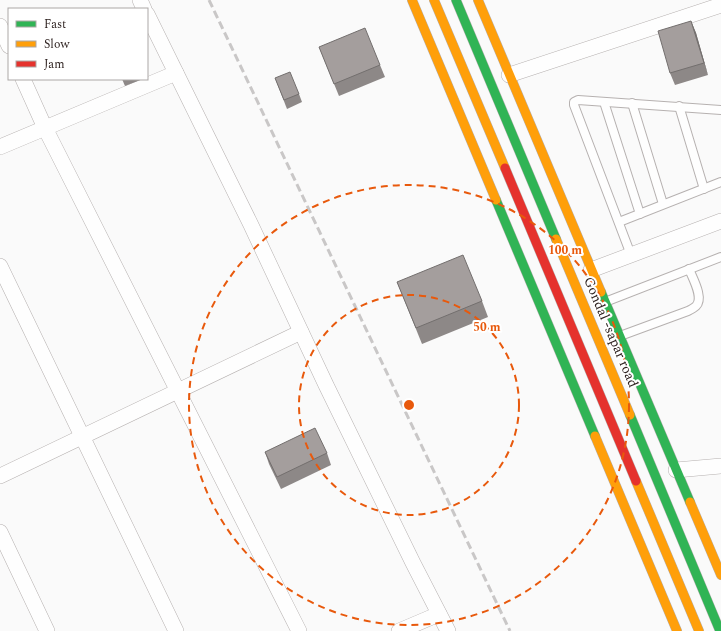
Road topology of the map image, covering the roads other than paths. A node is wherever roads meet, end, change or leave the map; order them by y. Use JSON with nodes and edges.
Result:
{"nodes":[{"id":1,"x":412,"y":0,"type":"edge"},
{"id":2,"x":434,"y":0,"type":"edge"},
{"id":3,"x":456,"y":0,"type":"edge"},
{"id":4,"x":478,"y":0,"type":"edge"},
{"id":5,"x":721,"y":5,"type":"edge"},
{"id":6,"x":148,"y":16,"type":"edge"},
{"id":7,"x":0,"y":26,"type":"edge"},
{"id":8,"x":8,"y":44,"type":"edge"},
{"id":9,"x":176,"y":73,"type":"junction"},
{"id":10,"x":509,"y":75,"type":"junction"},
{"id":11,"x":23,"y":80,"type":"edge"},
{"id":12,"x":604,"y":102,"type":"junction"},
{"id":13,"x":632,"y":103,"type":"junction"},
{"id":14,"x":679,"y":106,"type":"junction"},
{"id":15,"x":721,"y":110,"type":"edge"},
{"id":16,"x":44,"y":128,"type":"junction"},
{"id":17,"x":0,"y":147,"type":"edge"},
{"id":18,"x":721,"y":182,"type":"edge"},
{"id":19,"x":704,"y":188,"type":"junction"},
{"id":20,"x":663,"y":204,"type":"junction"},
{"id":21,"x":640,"y":214,"type":"junction"},
{"id":22,"x":721,"y":221,"type":"edge"},
{"id":23,"x":619,"y":222,"type":"junction"},
{"id":24,"x":631,"y":255,"type":"junction"},
{"id":25,"x":721,"y":257,"type":"edge"},
{"id":26,"x":0,"y":266,"type":"edge"},
{"id":27,"x":591,"y":270,"type":"junction"},
{"id":28,"x":689,"y":270,"type":"junction"},
{"id":29,"x":604,"y":302,"type":"junction"},
{"id":30,"x":302,"y":332,"type":"junction"},
{"id":31,"x":619,"y":336,"type":"junction"},
{"id":32,"x":178,"y":391,"type":"junction"},
{"id":33,"x":82,"y":437,"type":"junction"},
{"id":34,"x":721,"y":466,"type":"edge"},
{"id":35,"x":676,"y":470,"type":"junction"},
{"id":36,"x":0,"y":476,"type":"edge"},
{"id":37,"x":0,"y":532,"type":"edge"},
{"id":38,"x":721,"y":575,"type":"edge"},
{"id":39,"x":439,"y":614,"type":"junction"},
{"id":40,"x":47,"y":631,"type":"edge"},
{"id":41,"x":176,"y":631,"type":"edge"},
{"id":42,"x":299,"y":631,"type":"edge"},
{"id":43,"x":399,"y":631,"type":"edge"},
{"id":44,"x":448,"y":631,"type":"edge"},
{"id":45,"x":677,"y":631,"type":"edge"},
{"id":46,"x":699,"y":631,"type":"edge"},
{"id":47,"x":720,"y":631,"type":"edge"}],
"edges":[{"from":1,"to":45,"type":"main road"},
{"from":2,"to":46,"type":"main road"},
{"from":3,"to":47,"type":"main road","name":"Gondal -sapar road"},
{"from":4,"to":10,"type":"main road"},
{"from":5,"to":10,"type":"street"},
{"from":6,"to":9,"type":"street"},
{"from":7,"to":8,"type":"street"},
{"from":9,"to":16,"type":"street"},
{"from":9,"to":30,"type":"street"},
{"from":10,"to":27,"type":"main road"},
{"from":11,"to":16,"type":"street"},
{"from":12,"to":13,"type":"lane"},
{"from":12,"to":21,"type":"lane"},
{"from":12,"to":23,"type":"lane"},
{"from":13,"to":14,"type":"lane"},
{"from":13,"to":20,"type":"lane"},
{"from":14,"to":15,"type":"lane"},
{"from":14,"to":19,"type":"lane"},
{"from":16,"to":17,"type":"street"},
{"from":16,"to":32,"type":"street"},
{"from":18,"to":19,"type":"lane"},
{"from":19,"to":20,"type":"lane"},
{"from":20,"to":21,"type":"lane"},
{"from":21,"to":23,"type":"lane"},
{"from":22,"to":24,"type":"street"},
{"from":23,"to":24,"type":"lane"},
{"from":24,"to":27,"type":"street"},
{"from":25,"to":28,"type":"lane"},
{"from":26,"to":33,"type":"street"},
{"from":27,"to":29,"type":"main road"},
{"from":28,"to":29,"type":"lane"},
{"from":28,"to":31,"type":"lane"},
{"from":29,"to":31,"type":"main road"},
{"from":30,"to":32,"type":"street"},
{"from":30,"to":39,"type":"street"},
{"from":31,"to":35,"type":"main road"},
{"from":32,"to":33,"type":"street"},
{"from":32,"to":42,"type":"street"},
{"from":33,"to":36,"type":"street"},
{"from":33,"to":41,"type":"street"},
{"from":34,"to":35,"type":"street"},
{"from":35,"to":38,"type":"main road"},
{"from":37,"to":40,"type":"street"},
{"from":39,"to":43,"type":"street"},
{"from":39,"to":44,"type":"street"}]}
